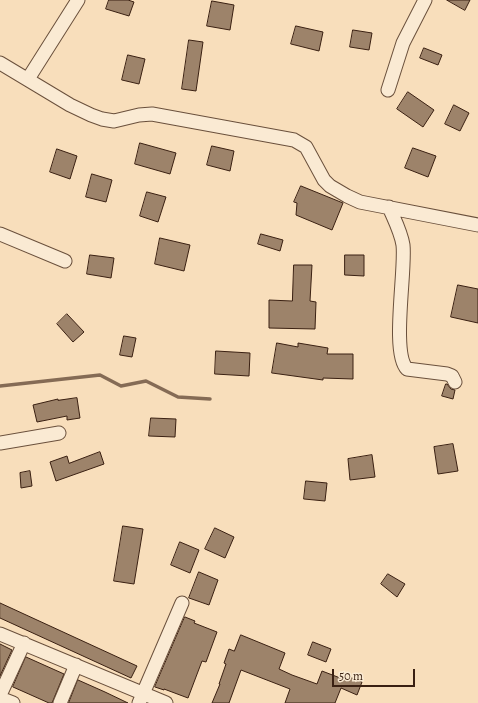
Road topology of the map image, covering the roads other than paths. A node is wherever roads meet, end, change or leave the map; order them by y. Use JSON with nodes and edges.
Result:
{"nodes":[{"id":1,"x":78,"y":0,"type":"edge"},
{"id":2,"x":425,"y":0,"type":"edge"},
{"id":3,"x":0,"y":63,"type":"edge"},
{"id":4,"x":28,"y":79,"type":"junction"},
{"id":5,"x":388,"y":90,"type":"dead end"},
{"id":6,"x":389,"y":207,"type":"junction"},
{"id":7,"x":478,"y":224,"type":"edge"},
{"id":8,"x":0,"y":234,"type":"edge"},
{"id":9,"x":65,"y":261,"type":"dead end"},
{"id":10,"x":455,"y":382,"type":"dead end"},
{"id":11,"x":59,"y":433,"type":"dead end"},
{"id":12,"x":0,"y":443,"type":"edge"},
{"id":13,"x":182,"y":603,"type":"dead end"},
{"id":14,"x":0,"y":634,"type":"edge"},
{"id":15,"x":24,"y":643,"type":"junction"},
{"id":16,"x":76,"y":665,"type":"junction"},
{"id":17,"x":0,"y":696,"type":"edge"},
{"id":18,"x":141,"y":698,"type":"edge"},
{"id":19,"x":13,"y":703,"type":"edge"},
{"id":20,"x":60,"y":703,"type":"edge"},
{"id":21,"x":166,"y":703,"type":"edge"}],
"edges":[{"from":1,"to":4,"type":"street"},
{"from":2,"to":5,"type":"street"},
{"from":3,"to":4,"type":"street"},
{"from":4,"to":6,"type":"street"},
{"from":6,"to":7,"type":"street"},
{"from":6,"to":10,"type":"street"},
{"from":8,"to":9,"type":"street"},
{"from":11,"to":12,"type":"street"},
{"from":13,"to":18,"type":"street"},
{"from":14,"to":15,"type":"street"},
{"from":15,"to":16,"type":"street"},
{"from":15,"to":17,"type":"street"},
{"from":16,"to":18,"type":"street"},
{"from":16,"to":20,"type":"street"},
{"from":17,"to":19,"type":"street"},
{"from":18,"to":21,"type":"street"}]}
